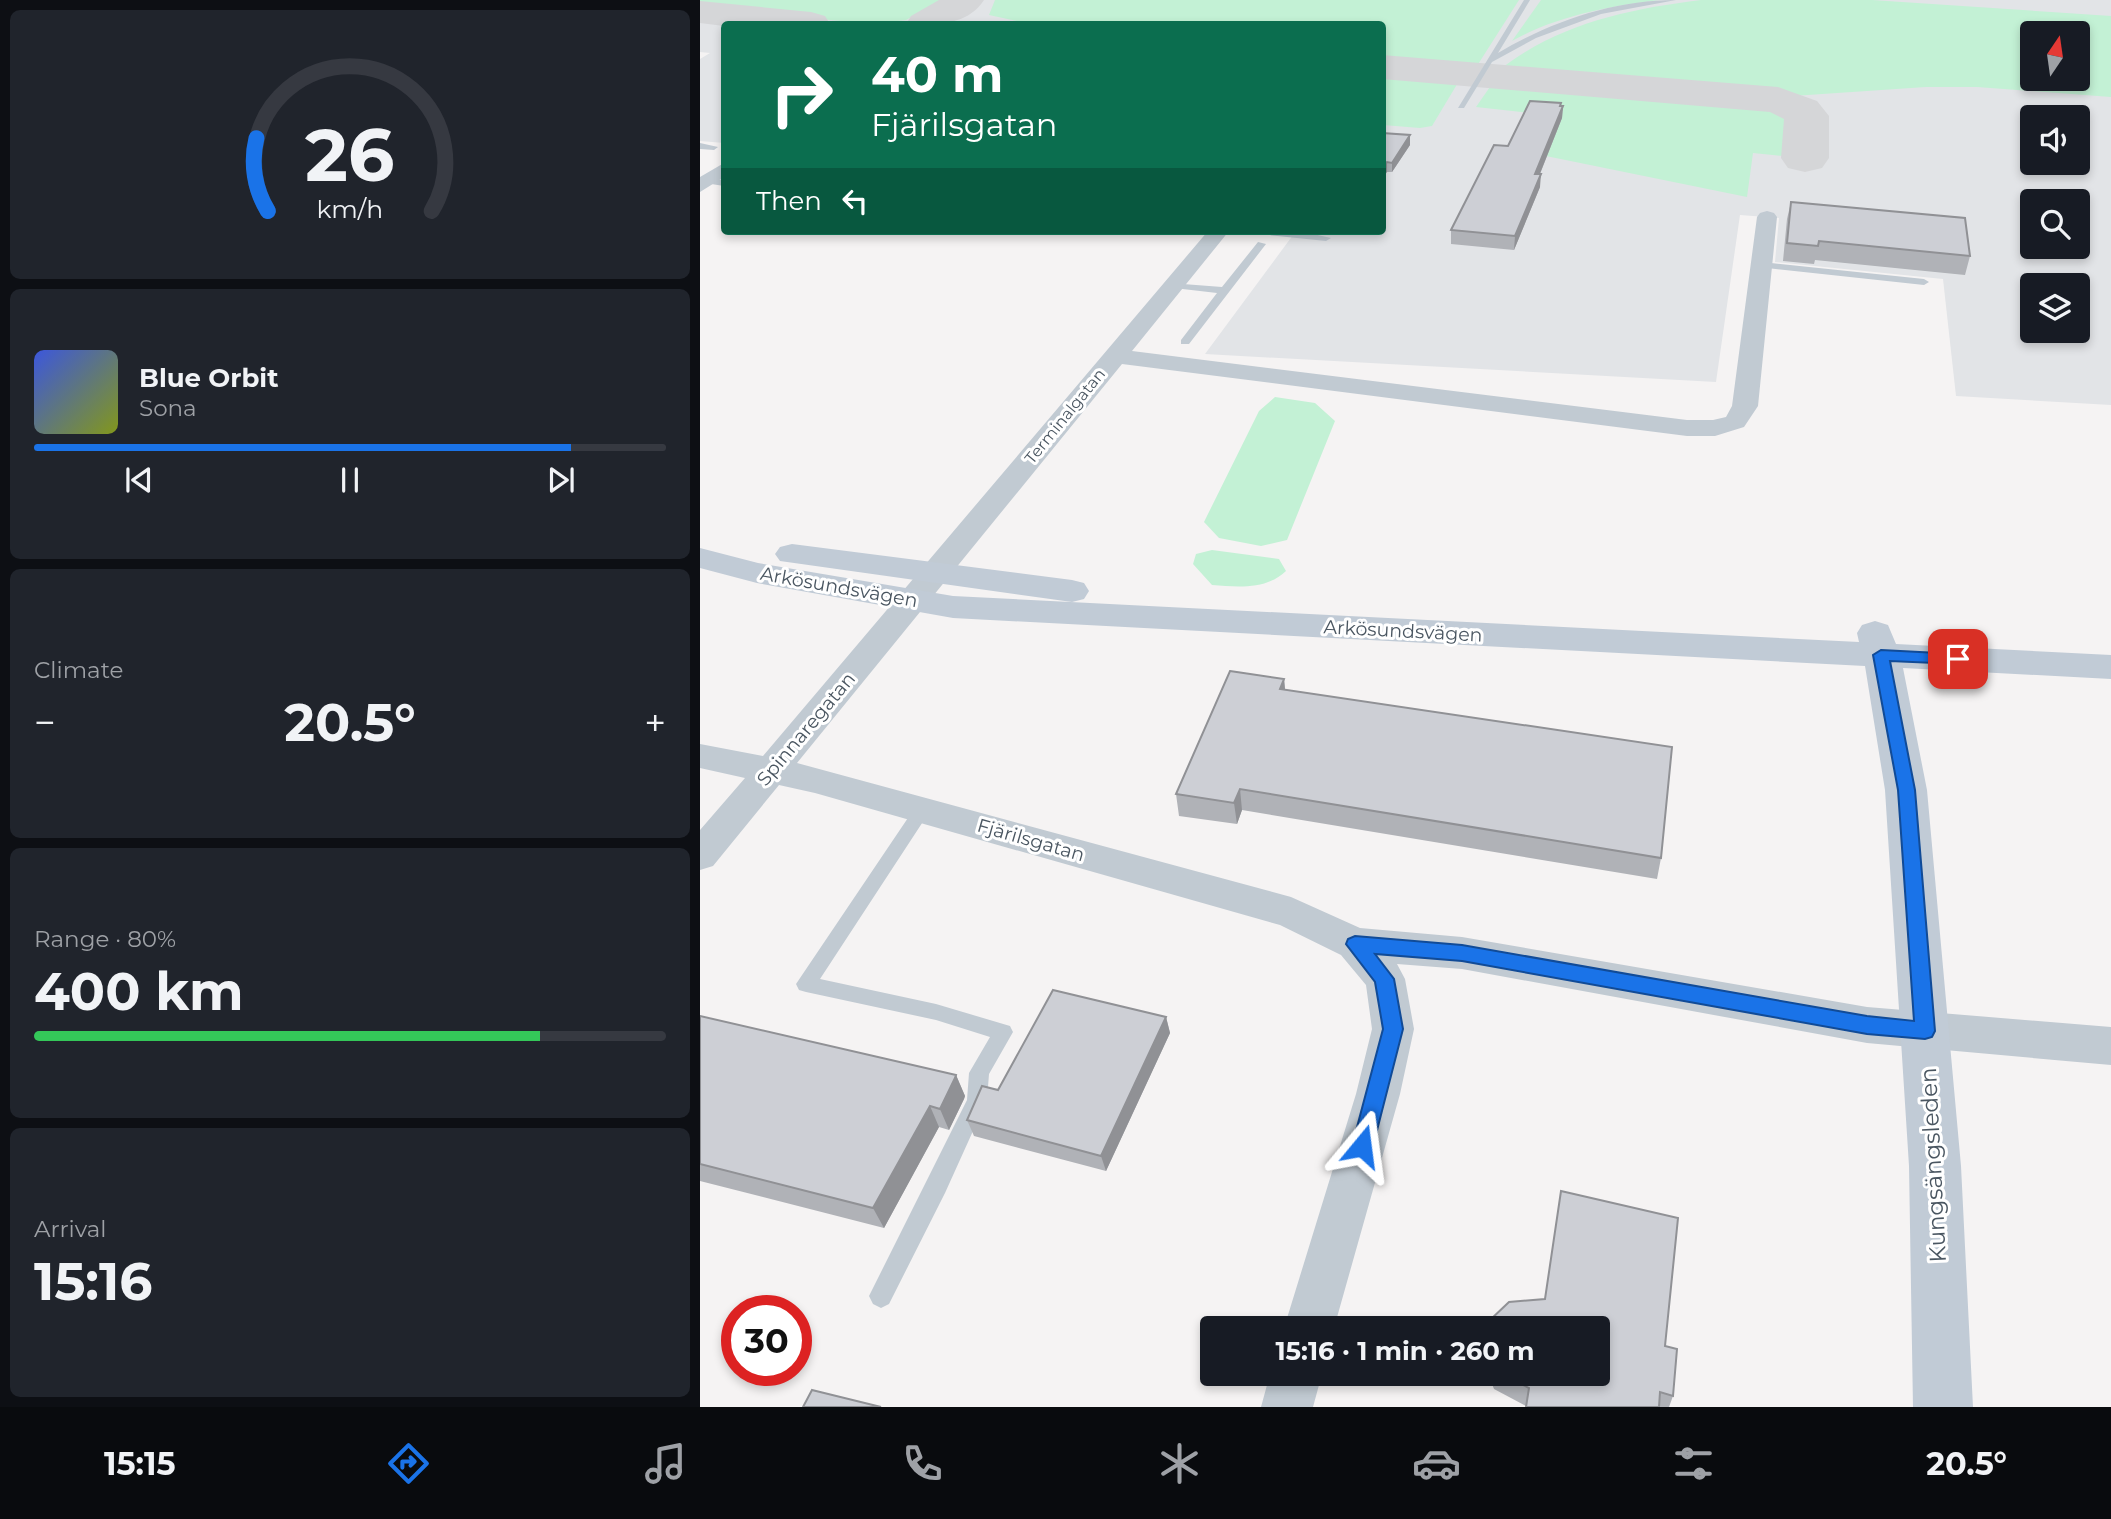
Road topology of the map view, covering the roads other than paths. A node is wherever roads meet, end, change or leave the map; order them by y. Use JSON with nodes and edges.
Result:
{"nodes":[{"id":1,"x":1527,"y":0,"type":"edge"},
{"id":2,"x":1673,"y":0,"type":"edge"},
{"id":3,"x":1489,"y":61,"type":"junction"},
{"id":4,"x":1461,"y":106,"type":"dead end"},
{"id":5,"x":700,"y":146,"type":"edge"},
{"id":6,"x":714,"y":147,"type":"dead end"},
{"id":7,"x":1767,"y":217,"type":"dead end"},
{"id":8,"x":1216,"y":235,"type":"edge"},
{"id":9,"x":1313,"y":235,"type":"edge"},
{"id":10,"x":1326,"y":238,"type":"dead end"},
{"id":11,"x":1261,"y":244,"type":"dead end"},
{"id":12,"x":1762,"y":265,"type":"junction"},
{"id":13,"x":1924,"y":282,"type":"edge"},
{"id":14,"x":1174,"y":285,"type":"junction"},
{"id":15,"x":1225,"y":290,"type":"junction"},
{"id":16,"x":1185,"y":342,"type":"dead end"},
{"id":17,"x":1114,"y":356,"type":"junction"},
{"id":18,"x":700,"y":539,"type":"edge"},
{"id":19,"x":700,"y":558,"type":"edge"},
{"id":20,"x":924,"y":588,"type":"junction"},
{"id":21,"x":1878,"y":644,"type":"junction"},
{"id":22,"x":2111,"y":645,"type":"edge"},
{"id":23,"x":2111,"y":667,"type":"edge"},
{"id":24,"x":700,"y":756,"type":"edge"},
{"id":25,"x":771,"y":770,"type":"junction"},
{"id":26,"x":922,"y":810,"type":"junction"},
{"id":27,"x":700,"y":856,"type":"edge"},
{"id":28,"x":1355,"y":944,"type":"junction"},
{"id":29,"x":1925,"y":1031,"type":"junction"},
{"id":30,"x":2111,"y":1046,"type":"edge"},
{"id":31,"x":881,"y":1296,"type":"dead end"},
{"id":32,"x":1313,"y":1316,"type":"edge"},
{"id":33,"x":1293,"y":1386,"type":"edge"},
{"id":34,"x":1287,"y":1407,"type":"edge"},
{"id":35,"x":1943,"y":1407,"type":"edge"}],
"edges":[{"from":1,"to":3,"type":"lane"},
{"from":2,"to":3,"type":"lane"},
{"from":3,"to":4,"type":"lane"},
{"from":5,"to":6,"type":"lane"},
{"from":7,"to":12,"type":"street"},
{"from":8,"to":14,"type":"street","name":"Terminalgatan"},
{"from":9,"to":10,"type":"lane"},
{"from":11,"to":15,"type":"lane"},
{"from":12,"to":13,"type":"lane"},
{"from":12,"to":17,"type":"street"},
{"from":14,"to":15,"type":"lane"},
{"from":14,"to":17,"type":"street","name":"Terminalgatan"},
{"from":15,"to":16,"type":"lane"},
{"from":17,"to":20,"type":"street","name":"Terminalgatan"},
{"from":18,"to":20,"type":"main road","name":"Arkösundsvägen"},
{"from":19,"to":20,"type":"main road","name":"Arkösundsvägen"},
{"from":20,"to":21,"type":"main road","name":"Arkösundsvägen"},
{"from":20,"to":25,"type":"street","name":"Spinnaregatan"},
{"from":21,"to":22,"type":"main road","name":"Arkösundsvägen"},
{"from":21,"to":23,"type":"main road","name":"Arkösundsvägen"},
{"from":21,"to":29,"type":"main road","name":"Kungsängsleden"},
{"from":24,"to":25,"type":"street","name":"Fjärilsgatan"},
{"from":25,"to":26,"type":"street","name":"Fjärilsgatan"},
{"from":25,"to":27,"type":"street","name":"Spinnaregatan"},
{"from":26,"to":28,"type":"street","name":"Fjärilsgatan"},
{"from":26,"to":31,"type":"lane"},
{"from":28,"to":29,"type":"street","name":"Fjärilsgatan"},
{"from":28,"to":32,"type":"street","name":"Fjärilsgatan"},
{"from":29,"to":30,"type":"street","name":"Fjärilsgatan"},
{"from":29,"to":35,"type":"main road","name":"Kungsängsleden"},
{"from":33,"to":34,"type":"street"}]}
